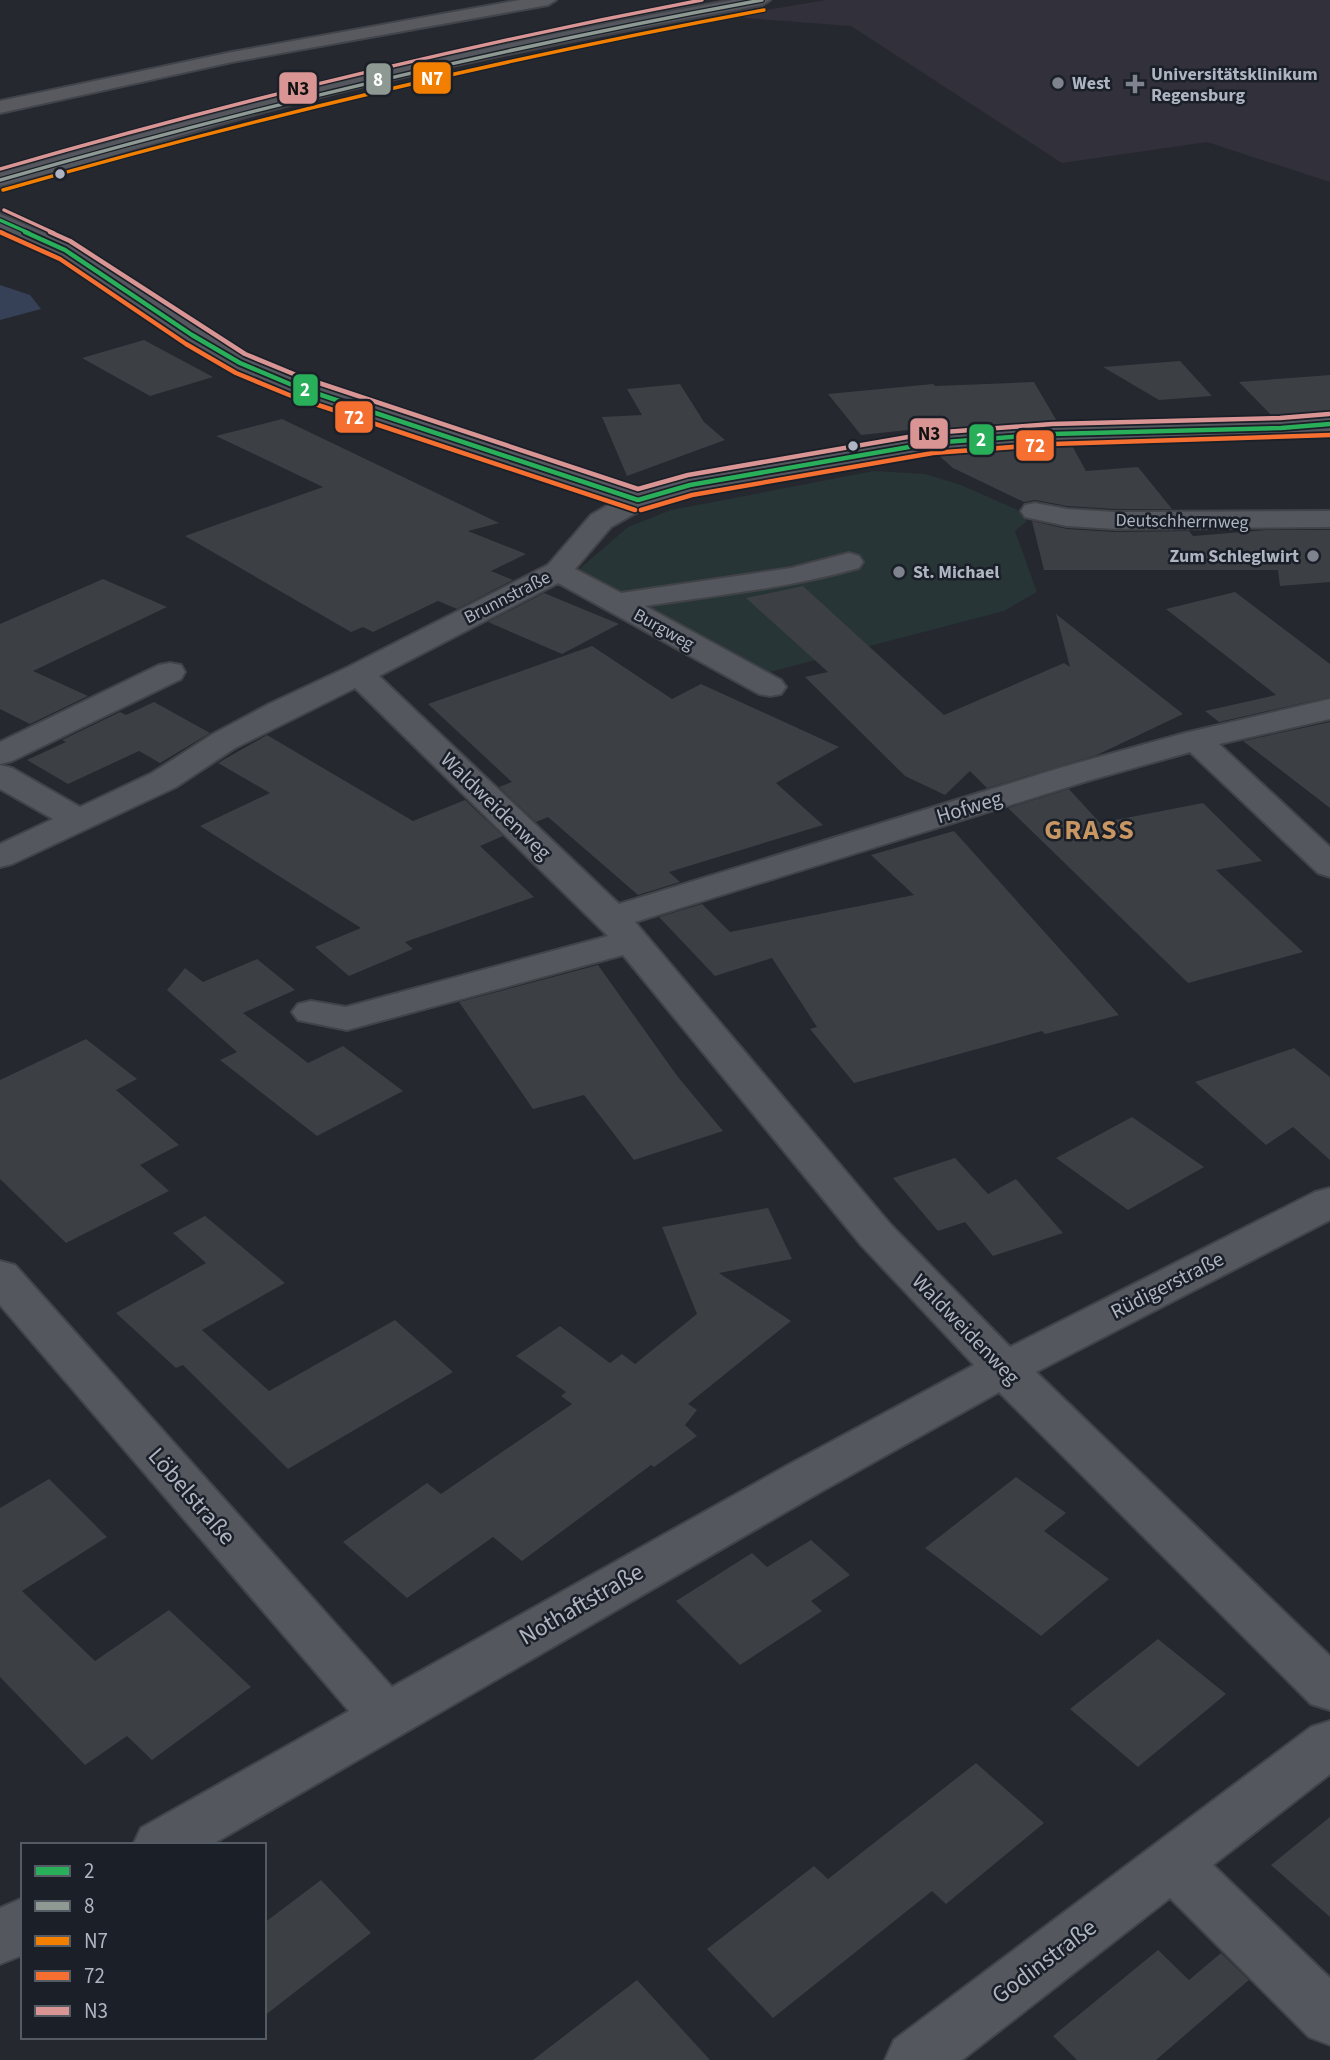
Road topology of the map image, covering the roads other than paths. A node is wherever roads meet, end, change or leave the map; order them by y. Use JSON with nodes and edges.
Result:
{"nodes":[{"id":1,"x":464,"y":0,"type":"edge"},
{"id":2,"x":548,"y":0,"type":"edge"},
{"id":3,"x":762,"y":0,"type":"edge"},
{"id":4,"x":0,"y":90,"type":"edge"},
{"id":5,"x":0,"y":107,"type":"edge"},
{"id":6,"x":0,"y":180,"type":"edge"},
{"id":7,"x":0,"y":220,"type":"edge"},
{"id":8,"x":1330,"y":424,"type":"edge"},
{"id":9,"x":638,"y":500,"type":"junction"},
{"id":10,"x":1035,"y":511,"type":"dead end"},
{"id":11,"x":1330,"y":519,"type":"edge"},
{"id":12,"x":849,"y":562,"type":"dead end"},
{"id":13,"x":558,"y":571,"type":"junction"},
{"id":14,"x":616,"y":603,"type":"junction"},
{"id":15,"x":170,"y":672,"type":"dead end"},
{"id":16,"x":359,"y":674,"type":"junction"},
{"id":17,"x":770,"y":687,"type":"dead end"},
{"id":18,"x":1330,"y":709,"type":"edge"},
{"id":19,"x":1196,"y":740,"type":"junction"},
{"id":20,"x":0,"y":754,"type":"edge"},
{"id":21,"x":0,"y":775,"type":"edge"},
{"id":22,"x":79,"y":820,"type":"junction"},
{"id":23,"x":0,"y":857,"type":"edge"},
{"id":24,"x":1330,"y":866,"type":"edge"},
{"id":25,"x":622,"y":930,"type":"junction"},
{"id":26,"x":310,"y":1012,"type":"dead end"},
{"id":27,"x":1330,"y":1202,"type":"edge"},
{"id":28,"x":0,"y":1276,"type":"edge"},
{"id":29,"x":1004,"y":1369,"type":"junction"},
{"id":30,"x":1330,"y":1689,"type":"edge"},
{"id":31,"x":385,"y":1716,"type":"junction"},
{"id":32,"x":1330,"y":1743,"type":"edge"},
{"id":33,"x":164,"y":1843,"type":"edge"},
{"id":34,"x":1173,"y":1863,"type":"junction"},
{"id":35,"x":21,"y":1925,"type":"edge"},
{"id":36,"x":0,"y":1938,"type":"edge"},
{"id":37,"x":1330,"y":2018,"type":"edge"},
{"id":38,"x":915,"y":2060,"type":"edge"}],
"edges":[{"from":1,"to":4,"type":"highway"},
{"from":2,"to":5,"type":"highway"},
{"from":3,"to":6,"type":"street"},
{"from":7,"to":9,"type":"street"},
{"from":8,"to":9,"type":"street","name":"Brunnstraße"},
{"from":9,"to":13,"type":"street","name":"Brunnstraße"},
{"from":10,"to":11,"type":"street","name":"Deutschherrnweg"},
{"from":12,"to":14,"type":"street"},
{"from":13,"to":14,"type":"street","name":"Burgweg"},
{"from":13,"to":16,"type":"street","name":"Brunnstraße"},
{"from":14,"to":17,"type":"street","name":"Burgweg"},
{"from":15,"to":20,"type":"street"},
{"from":16,"to":22,"type":"street","name":"Brunnstraße"},
{"from":16,"to":25,"type":"street","name":"Waldweidenweg"},
{"from":18,"to":19,"type":"street","name":"Hofweg"},
{"from":19,"to":24,"type":"street"},
{"from":19,"to":25,"type":"street","name":"Hofweg"},
{"from":21,"to":22,"type":"street"},
{"from":22,"to":23,"type":"street","name":"Brunnstraße"},
{"from":25,"to":26,"type":"street"},
{"from":25,"to":29,"type":"street","name":"Waldweidenweg"},
{"from":27,"to":29,"type":"street","name":"Rüdigerstraße"},
{"from":28,"to":31,"type":"street","name":"Löbelstraße"},
{"from":29,"to":30,"type":"street","name":"Waldweidenweg"},
{"from":29,"to":31,"type":"street","name":"Nothaftstraße"},
{"from":31,"to":33,"type":"street","name":"Nothaftstraße"},
{"from":32,"to":34,"type":"street","name":"Godinstraße"},
{"from":34,"to":37,"type":"street"},
{"from":34,"to":38,"type":"street","name":"Godinstraße"},
{"from":35,"to":36,"type":"street"}]}
